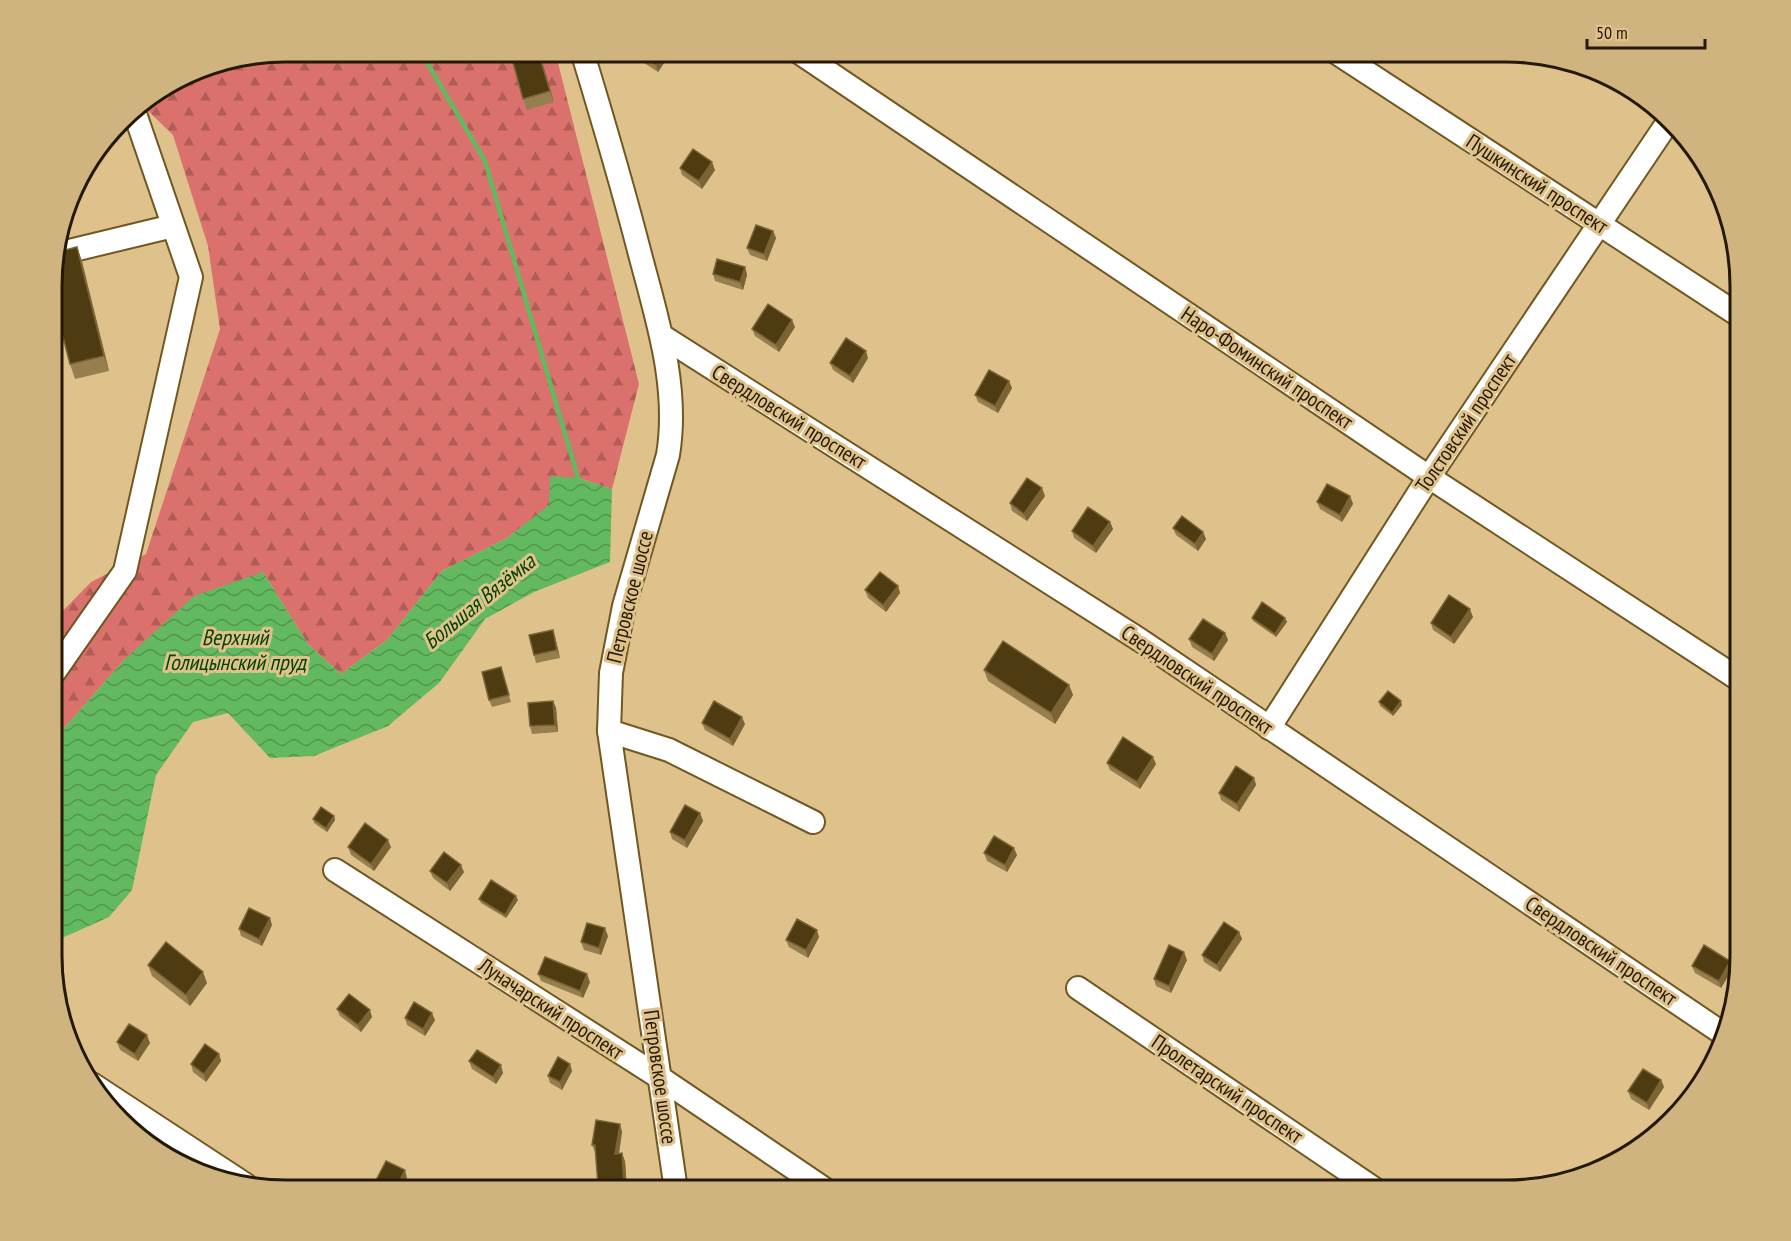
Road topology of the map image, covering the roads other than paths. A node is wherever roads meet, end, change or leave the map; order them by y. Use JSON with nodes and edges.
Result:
{"nodes":[{"id":1,"x":585,"y":62,"type":"edge"},
{"id":2,"x":813,"y":62,"type":"edge"},
{"id":3,"x":1351,"y":62,"type":"edge"},
{"id":4,"x":137,"y":118,"type":"edge"},
{"id":5,"x":1664,"y":127,"type":"edge"},
{"id":6,"x":1599,"y":224,"type":"junction"},
{"id":7,"x":173,"y":226,"type":"junction"},
{"id":8,"x":64,"y":252,"type":"edge"},
{"id":9,"x":1730,"y":309,"type":"edge"},
{"id":10,"x":662,"y":336,"type":"junction"},
{"id":11,"x":1429,"y":477,"type":"junction"},
{"id":12,"x":63,"y":649,"type":"edge"},
{"id":13,"x":1730,"y":673,"type":"edge"},
{"id":14,"x":1269,"y":728,"type":"junction"},
{"id":15,"x":609,"y":731,"type":"junction"},
{"id":16,"x":813,"y":822,"type":"dead end"},
{"id":17,"x":335,"y":870,"type":"dead end"},
{"id":18,"x":1078,"y":988,"type":"dead end"},
{"id":19,"x":1717,"y":1030,"type":"edge"},
{"id":20,"x":662,"y":1079,"type":"junction"},
{"id":21,"x":112,"y":1097,"type":"edge"},
{"id":22,"x":226,"y":1172,"type":"edge"},
{"id":23,"x":675,"y":1180,"type":"edge"},
{"id":24,"x":811,"y":1180,"type":"edge"},
{"id":25,"x":1361,"y":1180,"type":"edge"}],
"edges":[{"from":1,"to":10,"type":"street","name":"Петровское шоссе"},
{"from":2,"to":11,"type":"street","name":"Наро-Фоминский проспект"},
{"from":3,"to":6,"type":"street","name":"Пушкинский проспект"},
{"from":4,"to":7,"type":"street"},
{"from":5,"to":6,"type":"street","name":"Толстовский проспект"},
{"from":6,"to":9,"type":"street","name":"Пушкинский проспект"},
{"from":6,"to":11,"type":"street","name":"Толстовский проспект"},
{"from":7,"to":8,"type":"street"},
{"from":7,"to":12,"type":"street"},
{"from":10,"to":14,"type":"street","name":"Свердловский проспект"},
{"from":10,"to":15,"type":"street","name":"Петровское шоссе"},
{"from":11,"to":13,"type":"street","name":"Наро-Фоминский проспект"},
{"from":11,"to":14,"type":"street","name":"Толстовский проспект"},
{"from":14,"to":19,"type":"street","name":"Свердловский проспект"},
{"from":15,"to":16,"type":"street"},
{"from":15,"to":20,"type":"street","name":"Петровское шоссе"},
{"from":17,"to":20,"type":"street","name":"Луначарский проспект"},
{"from":18,"to":25,"type":"street","name":"Пролетарский проспект"},
{"from":20,"to":23,"type":"street","name":"Петровское шоссе"},
{"from":20,"to":24,"type":"street","name":"Луначарский проспект"},
{"from":21,"to":22,"type":"street"}]}
